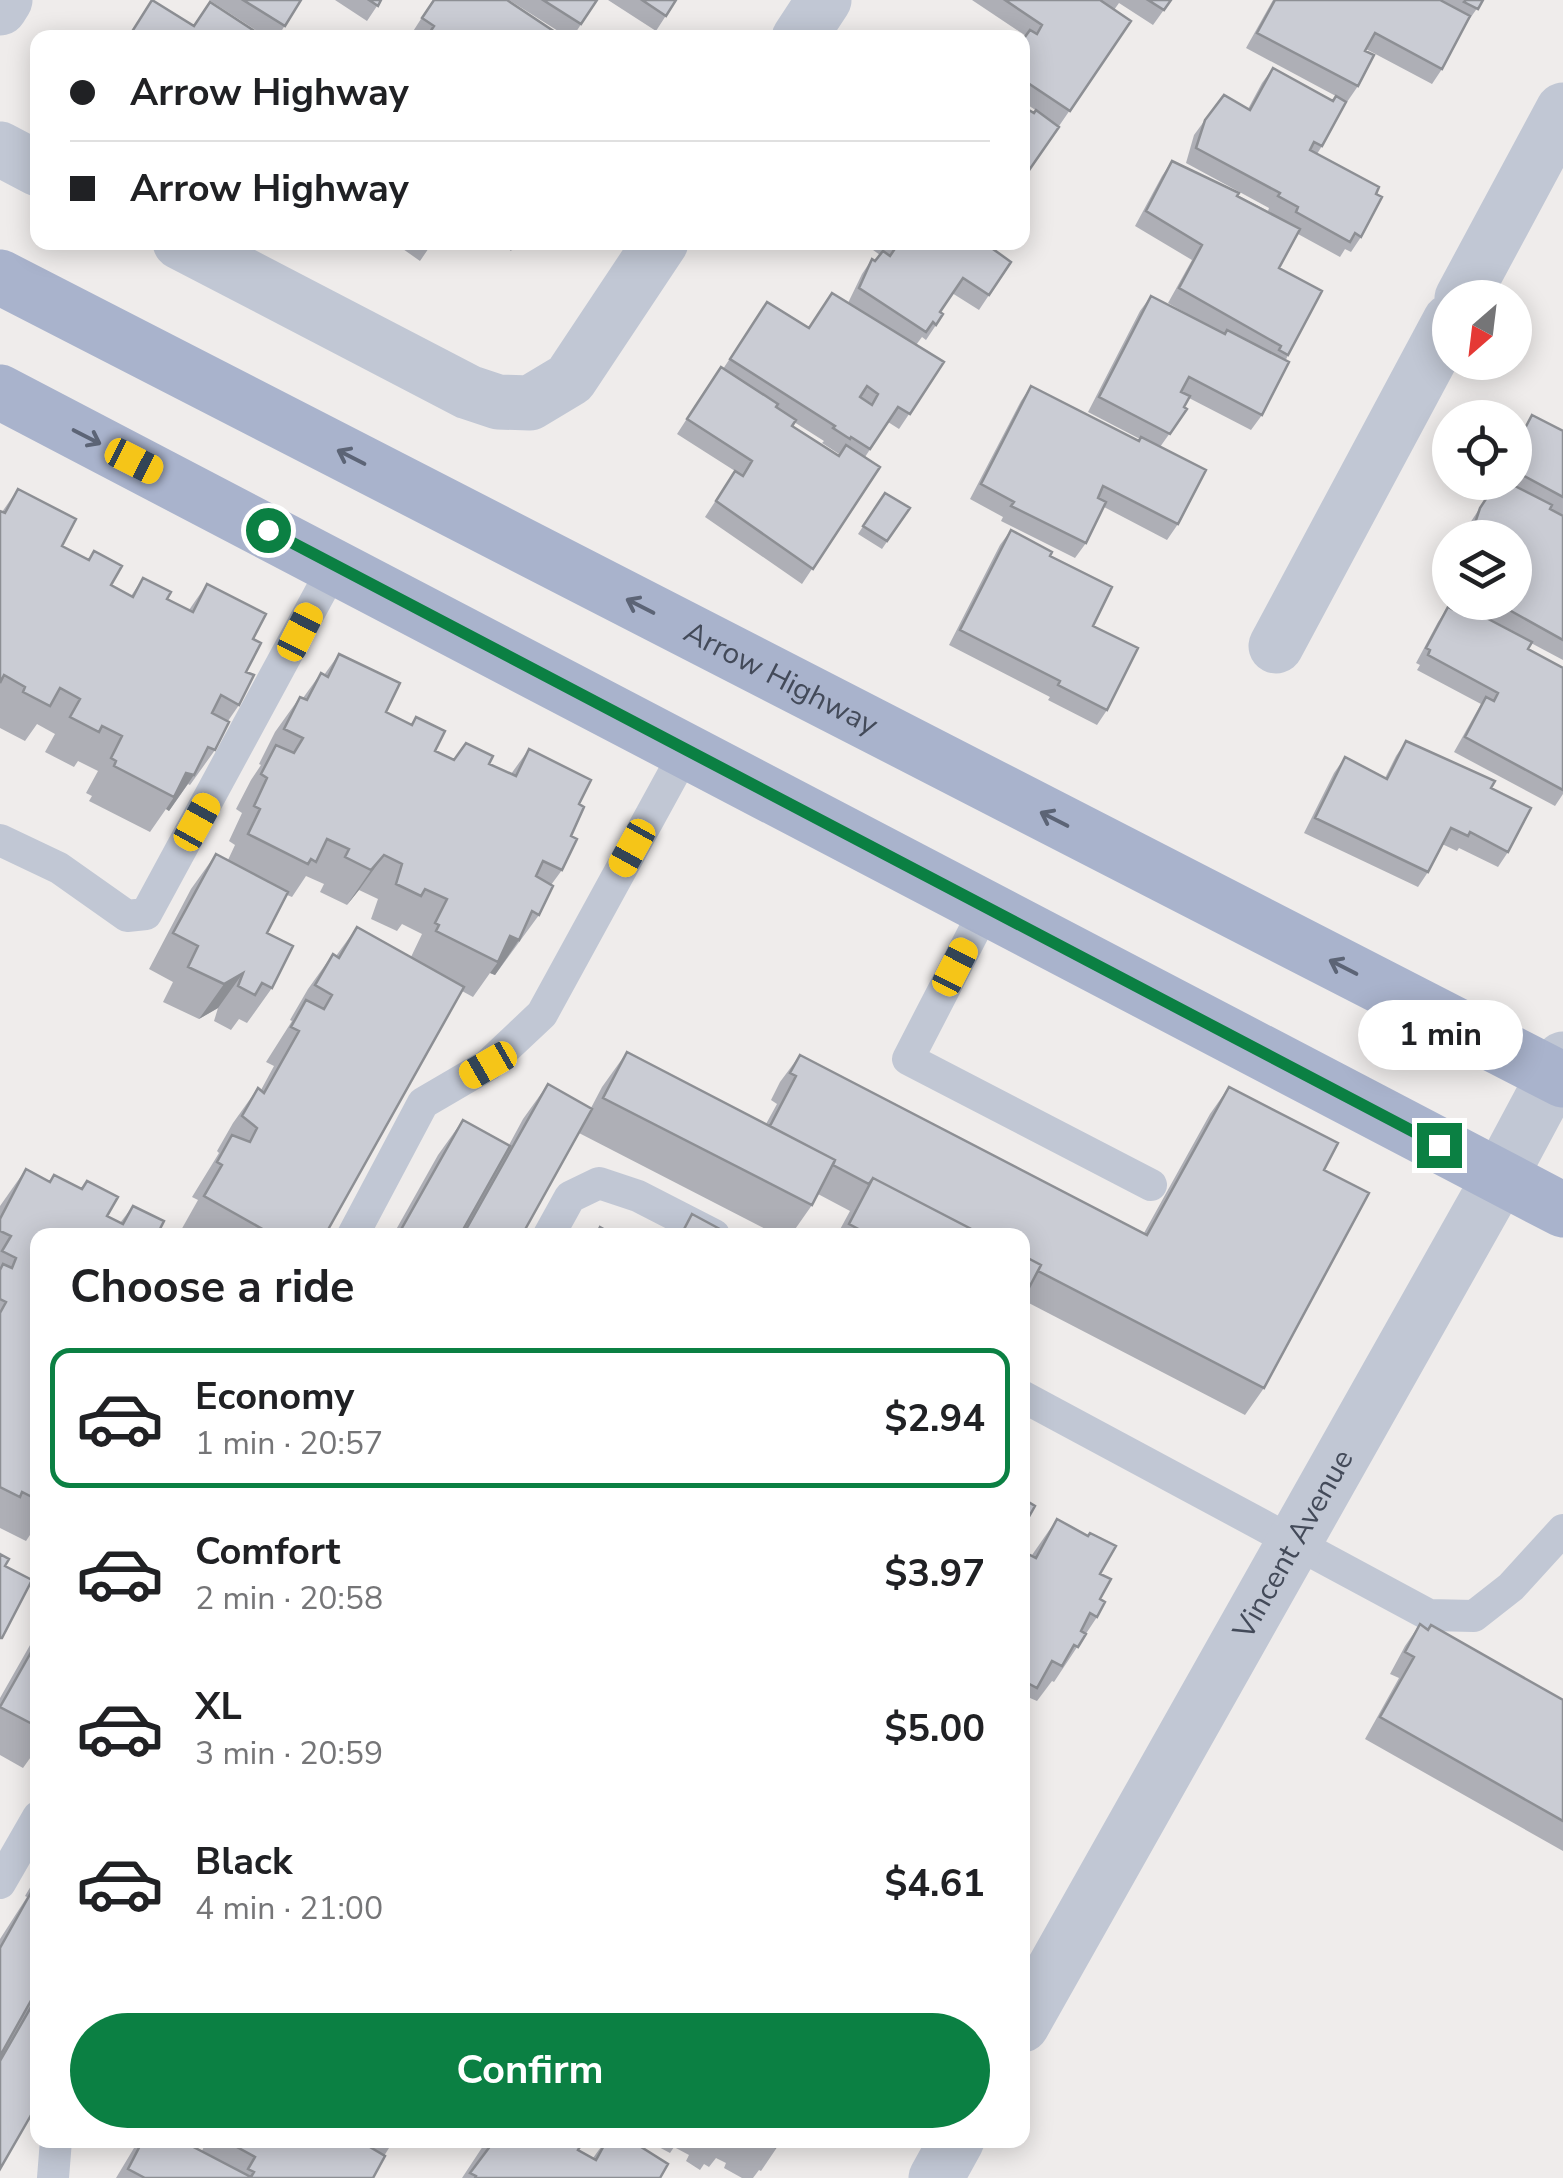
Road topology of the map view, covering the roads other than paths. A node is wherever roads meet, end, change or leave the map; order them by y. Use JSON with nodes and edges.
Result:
{"nodes":[{"id":1,"x":5,"y":0,"type":"edge"},
{"id":2,"x":824,"y":0,"type":"edge"},
{"id":3,"x":0,"y":8,"type":"edge"},
{"id":4,"x":804,"y":30,"type":"edge"},
{"id":5,"x":1563,"y":110,"type":"edge"},
{"id":6,"x":0,"y":149,"type":"edge"},
{"id":7,"x":30,"y":165,"type":"edge"},
{"id":8,"x":195,"y":250,"type":"edge"},
{"id":9,"x":656,"y":250,"type":"edge"},
{"id":10,"x":0,"y":277,"type":"edge"},
{"id":11,"x":1472,"y":280,"type":"edge"},
{"id":12,"x":1432,"y":355,"type":"edge"},
{"id":13,"x":0,"y":392,"type":"edge"},
{"id":14,"x":335,"y":565,"type":"junction"},
{"id":15,"x":1276,"y":646,"type":"dead end"},
{"id":16,"x":687,"y":749,"type":"junction"},
{"id":17,"x":0,"y":840,"type":"edge"},
{"id":18,"x":986,"y":906,"type":"junction"},
{"id":19,"x":1560,"y":1072,"type":"edge"},
{"id":20,"x":1500,"y":1177,"type":"junction"},
{"id":21,"x":1152,"y":1185,"type":"dead end"},
{"id":22,"x":1563,"y":1210,"type":"edge"},
{"id":23,"x":357,"y":1228,"type":"edge"},
{"id":24,"x":553,"y":1228,"type":"edge"},
{"id":25,"x":700,"y":1228,"type":"edge"},
{"id":26,"x":1030,"y":1400,"type":"edge"},
{"id":27,"x":1563,"y":1530,"type":"edge"},
{"id":28,"x":1294,"y":1543,"type":"junction"},
{"id":29,"x":30,"y":1831,"type":"edge"},
{"id":30,"x":0,"y":1883,"type":"edge"},
{"id":31,"x":1030,"y":2012,"type":"edge"},
{"id":32,"x":55,"y":2148,"type":"edge"},
{"id":33,"x":953,"y":2148,"type":"edge"},
{"id":34,"x":53,"y":2178,"type":"edge"},
{"id":35,"x":936,"y":2178,"type":"edge"}],
"edges":[{"from":1,"to":3,"type":"street"},
{"from":2,"to":4,"type":"street"},
{"from":5,"to":11,"type":"street"},
{"from":6,"to":7,"type":"street"},
{"from":8,"to":9,"type":"street"},
{"from":19,"to":10,"type":"main road","name":"Arrow Highway","one_way":true},
{"from":12,"to":15,"type":"street"},
{"from":13,"to":14,"type":"main road","one_way":true},
{"from":14,"to":16,"type":"main road"},
{"from":14,"to":17,"type":"lane"},
{"from":16,"to":18,"type":"main road"},
{"from":16,"to":23,"type":"lane"},
{"from":18,"to":20,"type":"main road"},
{"from":18,"to":21,"type":"lane"},
{"from":19,"to":20,"type":"street","name":"Vincent Avenue"},
{"from":20,"to":22,"type":"main road"},
{"from":20,"to":28,"type":"street","name":"Vincent Avenue"},
{"from":24,"to":25,"type":"lane"},
{"from":26,"to":28,"type":"lane"},
{"from":27,"to":28,"type":"lane"},
{"from":28,"to":31,"type":"street","name":"Vincent Avenue"},
{"from":29,"to":30,"type":"lane"},
{"from":32,"to":34,"type":"lane"},
{"from":33,"to":35,"type":"street"}]}
